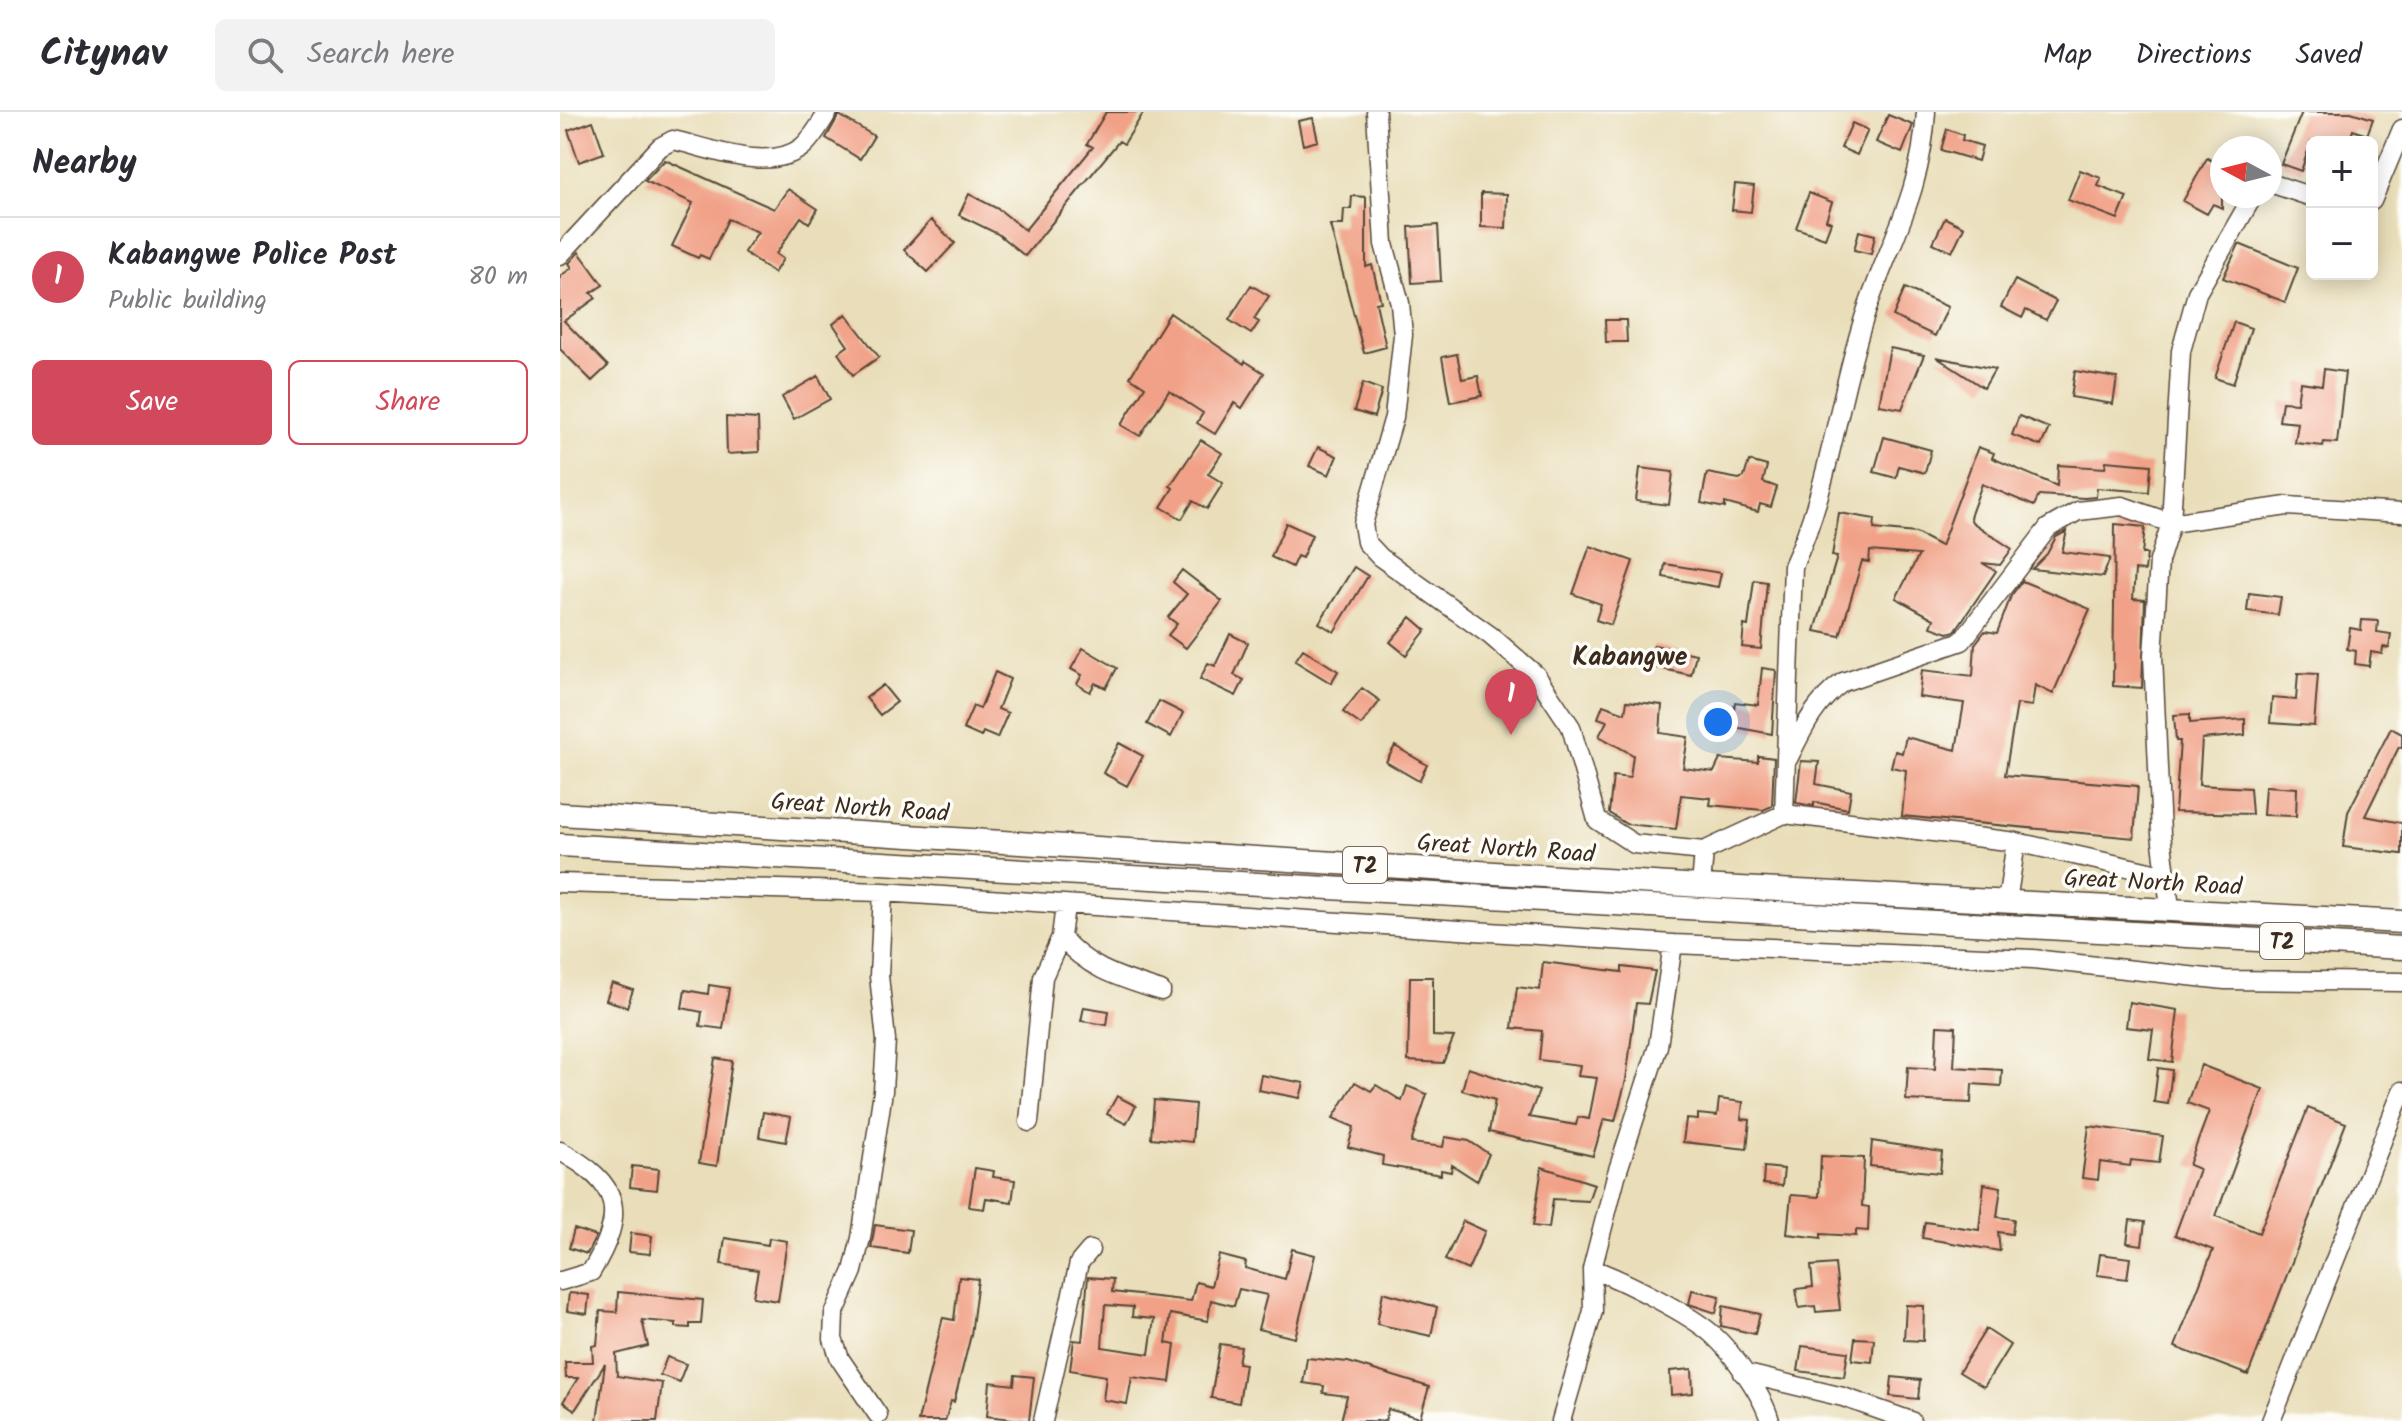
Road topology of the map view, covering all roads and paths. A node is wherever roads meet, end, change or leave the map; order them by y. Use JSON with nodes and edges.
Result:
{"nodes":[{"id":1,"x":828,"y":112,"type":"edge"},
{"id":2,"x":1376,"y":112,"type":"edge"},
{"id":3,"x":1926,"y":112,"type":"edge"},
{"id":4,"x":2402,"y":129,"type":"edge"},
{"id":5,"x":2282,"y":187,"type":"edge"},
{"id":6,"x":2378,"y":187,"type":"edge"},
{"id":7,"x":2306,"y":195,"type":"edge"},
{"id":8,"x":2246,"y":208,"type":"edge"},
{"id":9,"x":560,"y":255,"type":"edge"},
{"id":10,"x":2402,"y":513,"type":"edge"},
{"id":11,"x":2171,"y":523,"type":"junction"},
{"id":12,"x":1788,"y":759,"type":"junction"},
{"id":13,"x":560,"y":814,"type":"edge"},
{"id":14,"x":1784,"y":814,"type":"junction"},
{"id":15,"x":2016,"y":842,"type":"junction"},
{"id":16,"x":560,"y":845,"type":"edge"},
{"id":17,"x":1704,"y":851,"type":"junction"},
{"id":18,"x":2167,"y":876,"type":"junction"},
{"id":19,"x":560,"y":883,"type":"edge"},
{"id":20,"x":1701,"y":886,"type":"junction"},
{"id":21,"x":883,"y":892,"type":"junction"},
{"id":22,"x":2007,"y":902,"type":"junction"},
{"id":23,"x":1065,"y":906,"type":"junction"},
{"id":24,"x":2170,"y":908,"type":"junction"},
{"id":25,"x":2402,"y":922,"type":"edge"},
{"id":26,"x":1061,"y":937,"type":"junction"},
{"id":27,"x":1673,"y":944,"type":"junction"},
{"id":28,"x":2402,"y":948,"type":"edge"},
{"id":29,"x":2402,"y":982,"type":"edge"},
{"id":30,"x":1161,"y":991,"type":"dead end"},
{"id":31,"x":2402,"y":1091,"type":"edge"},
{"id":32,"x":1029,"y":1122,"type":"dead end"},
{"id":33,"x":560,"y":1151,"type":"edge"},
{"id":34,"x":1090,"y":1250,"type":"dead end"},
{"id":35,"x":1592,"y":1269,"type":"junction"},
{"id":36,"x":561,"y":1281,"type":"edge"},
{"id":37,"x":1743,"y":1373,"type":"junction"},
{"id":38,"x":878,"y":1415,"type":"dead end"},
{"id":39,"x":1043,"y":1421,"type":"edge"},
{"id":40,"x":1561,"y":1421,"type":"edge"},
{"id":41,"x":1770,"y":1421,"type":"edge"},
{"id":42,"x":1911,"y":1421,"type":"edge"},
{"id":43,"x":2271,"y":1421,"type":"edge"}],
"edges":[{"from":1,"to":9,"type":"street"},
{"from":2,"to":17,"type":"street"},
{"from":3,"to":12,"type":"street"},
{"from":4,"to":6,"type":"street"},
{"from":5,"to":7,"type":"street"},
{"from":8,"to":11,"type":"street"},
{"from":10,"to":11,"type":"street"},
{"from":11,"to":12,"type":"street"},
{"from":11,"to":18,"type":"street"},
{"from":12,"to":14,"type":"street"},
{"from":13,"to":20,"type":"main road","name":"Great North Road","number":"T2"},
{"from":14,"to":15,"type":"street"},
{"from":14,"to":17,"type":"street"},
{"from":15,"to":18,"type":"street"},
{"from":15,"to":22,"type":"street"},
{"from":16,"to":28,"type":"main road","name":"Great North Road","number":"T2"},
{"from":17,"to":20,"type":"street"},
{"from":18,"to":24,"type":"street"},
{"from":19,"to":21,"type":"street"},
{"from":20,"to":22,"type":"main road","name":"Great North Road","number":"T2"},
{"from":21,"to":23,"type":"street"},
{"from":21,"to":38,"type":"street"},
{"from":22,"to":24,"type":"main road","name":"Great North Road","number":"T2"},
{"from":23,"to":26,"type":"street"},
{"from":23,"to":27,"type":"street"},
{"from":24,"to":25,"type":"main road","name":"Great North Road","number":"T2"},
{"from":26,"to":30,"type":"street"},
{"from":26,"to":32,"type":"street"},
{"from":27,"to":29,"type":"street"},
{"from":27,"to":35,"type":"street"},
{"from":31,"to":43,"type":"street"},
{"from":33,"to":36,"type":"street"},
{"from":34,"to":39,"type":"street"},
{"from":35,"to":37,"type":"street"},
{"from":35,"to":40,"type":"street"},
{"from":37,"to":41,"type":"street"},
{"from":37,"to":42,"type":"street"}]}
